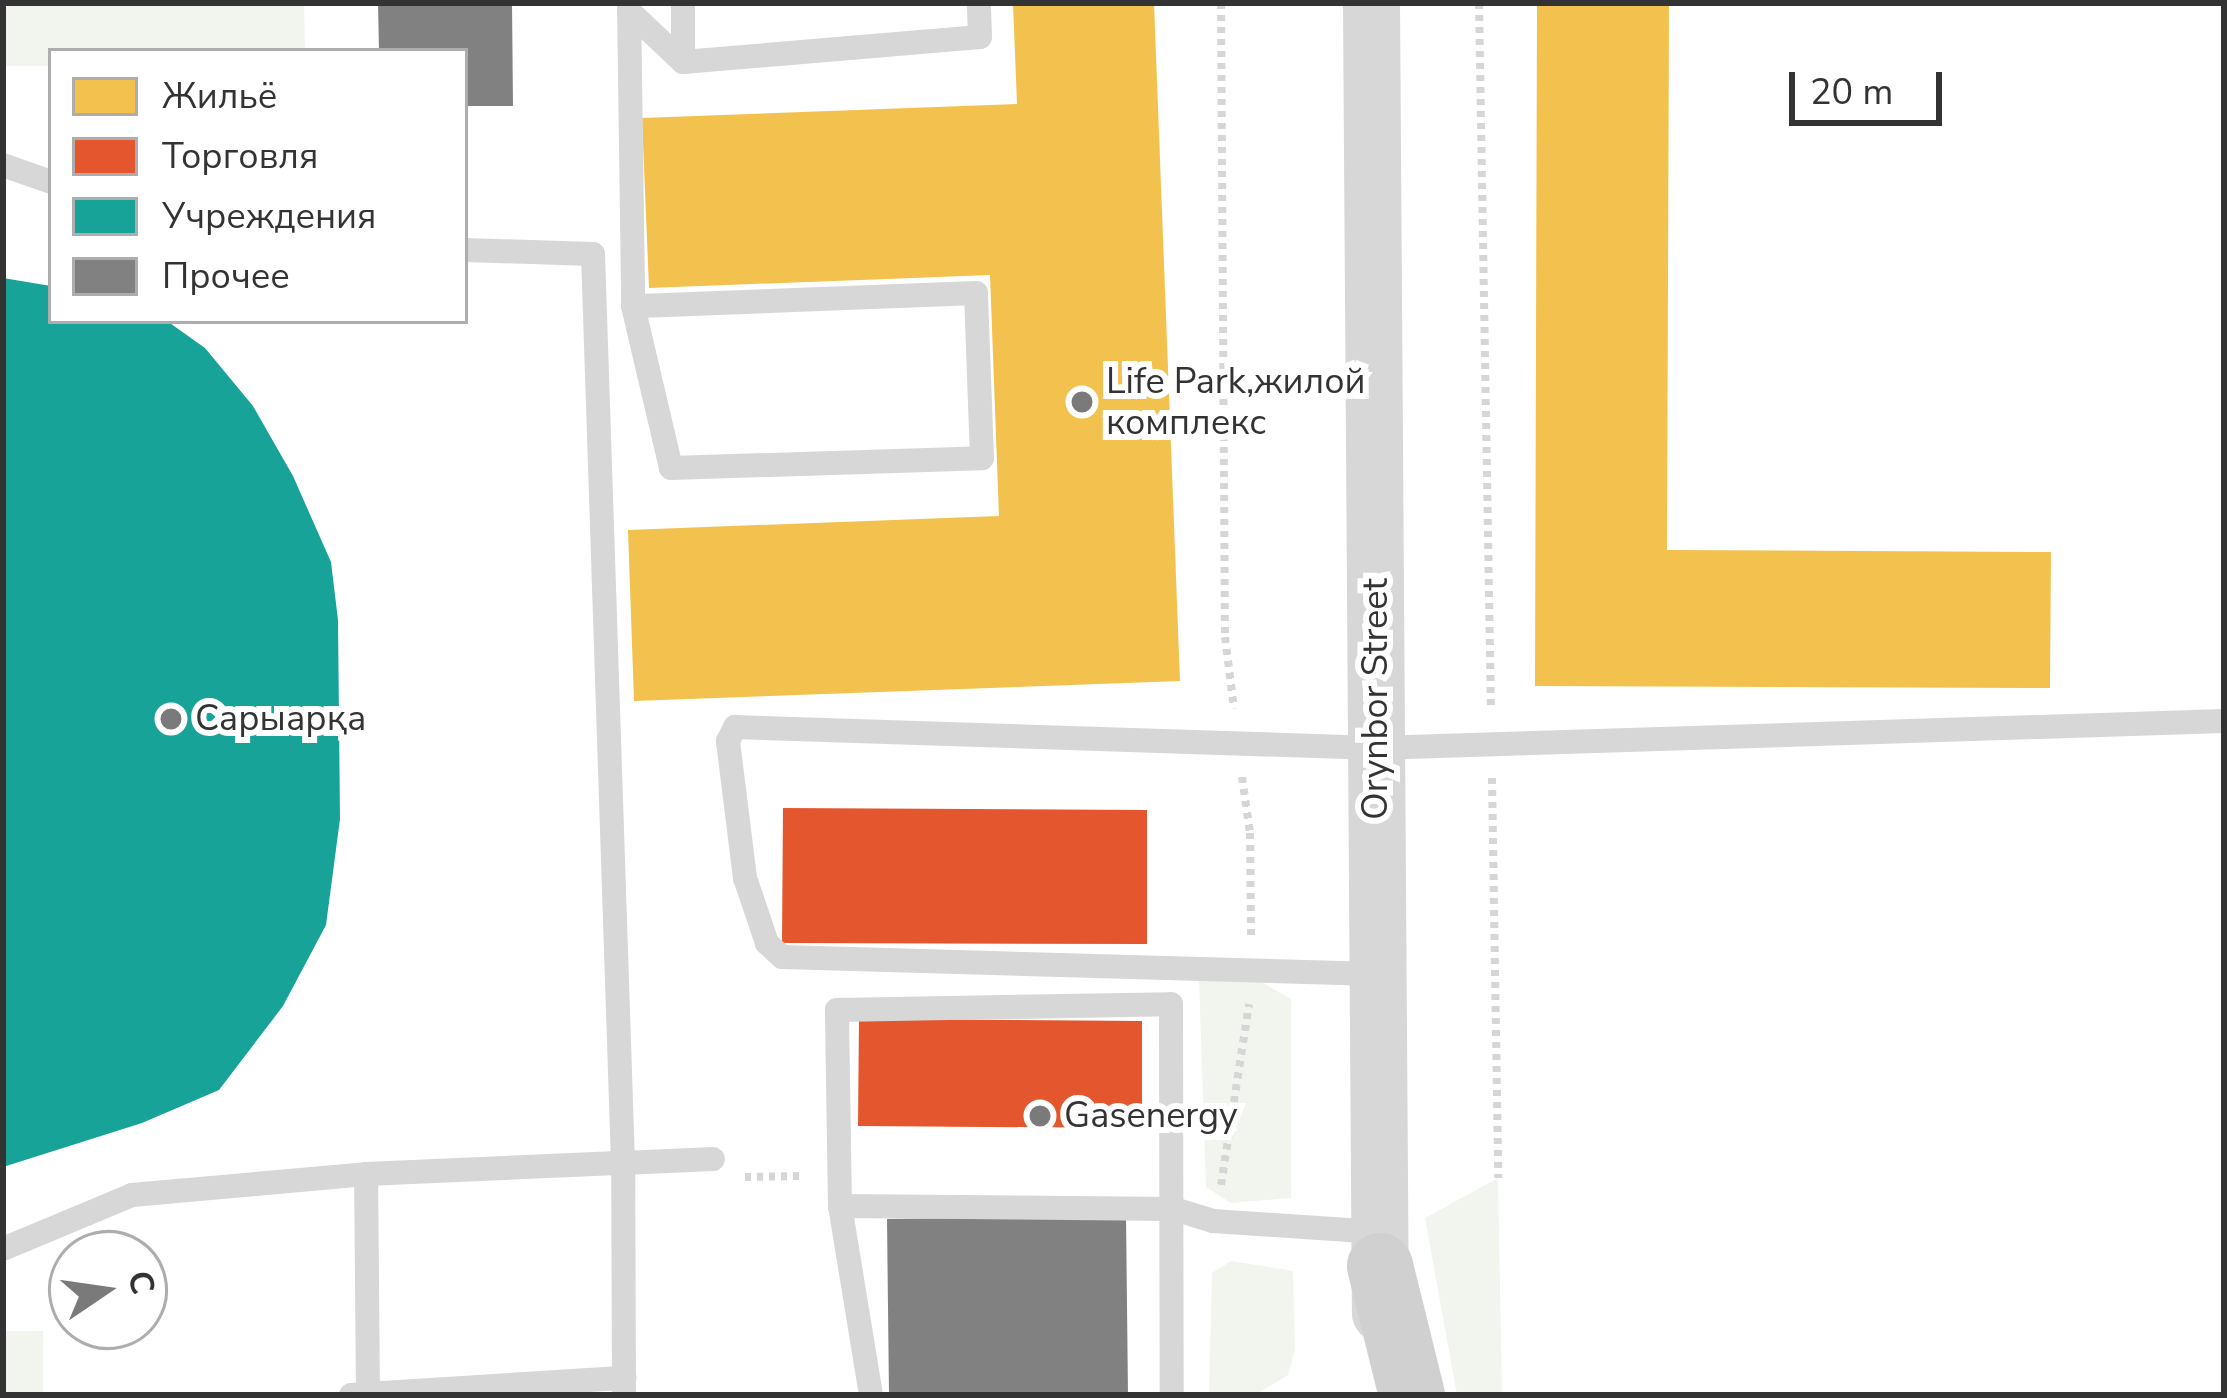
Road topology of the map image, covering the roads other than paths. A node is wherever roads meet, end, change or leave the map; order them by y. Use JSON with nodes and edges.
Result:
{"nodes":[{"id":1,"x":683,"y":3,"type":"edge"},
{"id":2,"x":980,"y":3,"type":"edge"},
{"id":3,"x":1371,"y":3,"type":"edge"},
{"id":4,"x":629,"y":7,"type":"edge"},
{"id":5,"x":682,"y":62,"type":"junction"},
{"id":6,"x":3,"y":165,"type":"edge"},
{"id":7,"x":48,"y":181,"type":"edge"},
{"id":8,"x":468,"y":250,"type":"edge"},
{"id":9,"x":633,"y":306,"type":"junction"},
{"id":10,"x":2224,"y":721,"type":"edge"},
{"id":11,"x":1376,"y":748,"type":"junction"},
{"id":12,"x":1377,"y":974,"type":"junction"},
{"id":13,"x":713,"y":1159,"type":"road end"},
{"id":14,"x":623,"y":1163,"type":"junction"},
{"id":15,"x":366,"y":1174,"type":"junction"},
{"id":16,"x":840,"y":1206,"type":"junction"},
{"id":17,"x":1174,"y":1209,"type":"junction"},
{"id":18,"x":3,"y":1249,"type":"edge"},
{"id":19,"x":1379,"y":1249,"type":"junction"},
{"id":20,"x":624,"y":1386,"type":"edge"},
{"id":21,"x":368,"y":1394,"type":"edge"},
{"id":22,"x":351,"y":1395,"type":"edge"},
{"id":23,"x":871,"y":1395,"type":"edge"},
{"id":24,"x":1172,"y":1395,"type":"edge"},
{"id":25,"x":1382,"y":1395,"type":"edge"},
{"id":26,"x":1412,"y":1395,"type":"edge"}],
"edges":[{"from":1,"to":5,"type":"lane"},
{"from":2,"to":5,"type":"lane"},
{"from":3,"to":11,"type":"street","name":"Orynbor Street"},
{"from":4,"to":5,"type":"lane"},
{"from":4,"to":9,"type":"lane"},
{"from":6,"to":7,"type":"lane"},
{"from":8,"to":14,"type":"lane"},
{"from":9,"to":9,"type":"lane"},
{"from":10,"to":11,"type":"lane"},
{"from":11,"to":12,"type":"street","name":"Orynbor Street"},
{"from":11,"to":12,"type":"lane"},
{"from":12,"to":19,"type":"street","name":"Orynbor Street"},
{"from":13,"to":14,"type":"lane"},
{"from":14,"to":15,"type":"lane"},
{"from":14,"to":20,"type":"lane"},
{"from":15,"to":18,"type":"lane"},
{"from":15,"to":21,"type":"lane"},
{"from":16,"to":17,"type":"lane"},
{"from":16,"to":17,"type":"lane"},
{"from":16,"to":23,"type":"lane"},
{"from":17,"to":19,"type":"lane"},
{"from":17,"to":24,"type":"lane"},
{"from":19,"to":25,"type":"street","name":"Orynbor Street"},
{"from":19,"to":26,"type":"main road"},
{"from":20,"to":21,"type":"lane"},
{"from":21,"to":22,"type":"lane"}]}
